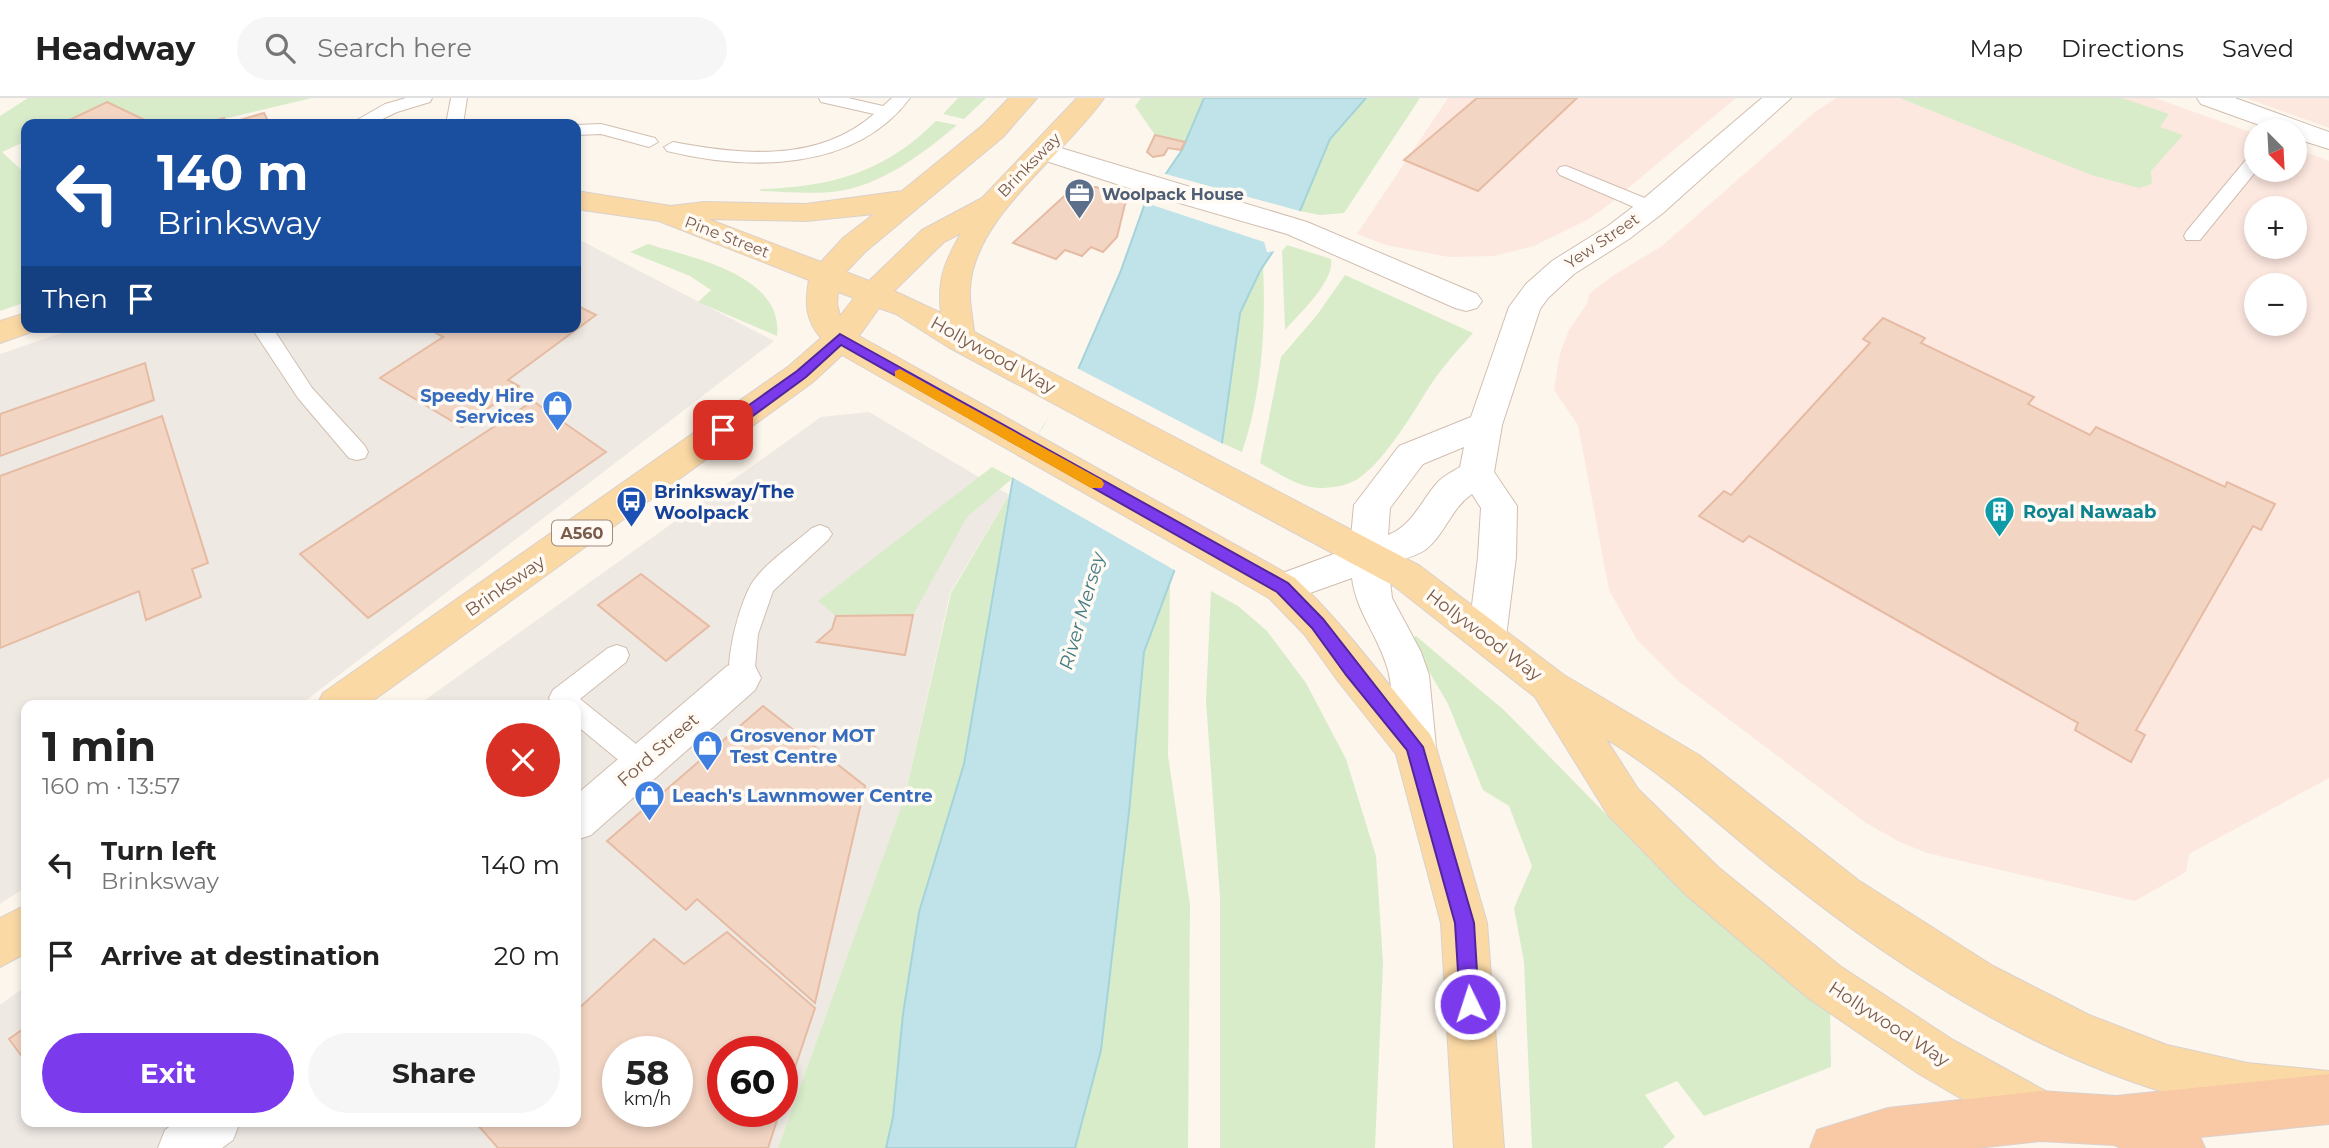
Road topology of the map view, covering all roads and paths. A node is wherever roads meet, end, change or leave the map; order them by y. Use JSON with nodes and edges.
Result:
{"nodes":[{"id":1,"x":424,"y":98,"type":"edge"},
{"id":2,"x":460,"y":98,"type":"edge"},
{"id":3,"x":827,"y":98,"type":"edge"},
{"id":4,"x":902,"y":98,"type":"edge"},
{"id":5,"x":1024,"y":98,"type":"edge"},
{"id":6,"x":1091,"y":98,"type":"edge"},
{"id":7,"x":1778,"y":98,"type":"edge"},
{"id":8,"x":2210,"y":98,"type":"edge"},
{"id":9,"x":885,"y":112,"type":"junction"},
{"id":10,"x":369,"y":119,"type":"edge"},
{"id":11,"x":456,"y":119,"type":"edge"},
{"id":12,"x":2259,"y":119,"type":"edge"},
{"id":13,"x":581,"y":130,"type":"edge"},
{"id":14,"x":2307,"y":135,"type":"edge"},
{"id":15,"x":2329,"y":141,"type":"edge"},
{"id":16,"x":649,"y":142,"type":"dead end"},
{"id":17,"x":673,"y":147,"type":"dead end"},
{"id":18,"x":1044,"y":151,"type":"junction"},
{"id":19,"x":1566,"y":171,"type":"dead end"},
{"id":20,"x":2244,"y":174,"type":"edge"},
{"id":21,"x":910,"y":198,"type":"junction"},
{"id":22,"x":581,"y":201,"type":"edge"},
{"id":23,"x":992,"y":204,"type":"junction"},
{"id":24,"x":1650,"y":207,"type":"junction"},
{"id":25,"x":665,"y":213,"type":"junction"},
{"id":26,"x":2193,"y":236,"type":"dead end"},
{"id":27,"x":825,"y":276,"type":"junction"},
{"id":28,"x":872,"y":295,"type":"junction"},
{"id":29,"x":1466,"y":301,"type":"dead end"},
{"id":30,"x":21,"y":325,"type":"edge"},
{"id":31,"x":0,"y":332,"type":"edge"},
{"id":32,"x":265,"y":333,"type":"edge"},
{"id":33,"x":840,"y":339,"type":"junction"},
{"id":34,"x":967,"y":343,"type":"junction"},
{"id":35,"x":1485,"y":425,"type":"junction"},
{"id":36,"x":357,"y":452,"type":"dead end"},
{"id":37,"x":1476,"y":473,"type":"junction"},
{"id":38,"x":820,"y":534,"type":"dead end"},
{"id":39,"x":1368,"y":556,"type":"junction"},
{"id":40,"x":1282,"y":588,"type":"junction"},
{"id":41,"x":1487,"y":637,"type":"junction"},
{"id":42,"x":617,"y":655,"type":"dead end"},
{"id":43,"x":741,"y":678,"type":"joint"},
{"id":44,"x":1549,"y":685,"type":"junction"},
{"id":45,"x":344,"y":700,"type":"edge"},
{"id":46,"x":564,"y":700,"type":"edge"},
{"id":47,"x":581,"y":714,"type":"edge"},
{"id":48,"x":1415,"y":747,"type":"junction"},
{"id":49,"x":642,"y":764,"type":"junction"},
{"id":50,"x":581,"y":817,"type":"edge"},
{"id":51,"x":21,"y":930,"type":"edge"},
{"id":52,"x":0,"y":945,"type":"edge"},
{"id":53,"x":2329,"y":1097,"type":"edge"},
{"id":54,"x":2040,"y":1116,"type":"junction"},
{"id":55,"x":2115,"y":1120,"type":"junction"},
{"id":56,"x":209,"y":1127,"type":"edge"},
{"id":57,"x":183,"y":1148,"type":"edge"},
{"id":58,"x":1479,"y":1148,"type":"edge"},
{"id":59,"x":1835,"y":1148,"type":"edge"},
{"id":60,"x":2180,"y":1148,"type":"edge"}],
"edges":[{"from":1,"to":10,"type":"lane"},
{"from":2,"to":11,"type":"lane"},
{"from":3,"to":9,"type":"lane"},
{"from":4,"to":9,"type":"lane"},
{"from":5,"to":21,"type":"main road"},
{"from":6,"to":18,"type":"main road","name":"Brinksway","number":"A560"},
{"from":7,"to":24,"type":"street","name":"Yew Street"},
{"from":8,"to":12,"type":"street"},
{"from":9,"to":17,"type":"lane"},
{"from":13,"to":16,"type":"lane"},
{"from":14,"to":15,"type":"street"},
{"from":18,"to":23,"type":"main road","name":"Brinksway","number":"A560"},
{"from":18,"to":29,"type":"street"},
{"from":19,"to":24,"type":"lane"},
{"from":20,"to":26,"type":"lane"},
{"from":21,"to":25,"type":"main road"},
{"from":21,"to":27,"type":"main road"},
{"from":22,"to":25,"type":"main road","name":"Pine Street"},
{"from":23,"to":28,"type":"main road","name":"Brinksway","number":"A560"},
{"from":23,"to":34,"type":"main road"},
{"from":24,"to":35,"type":"street","name":"Yew Street"},
{"from":25,"to":27,"type":"main road","name":"Pine Street"},
{"from":27,"to":28,"type":"main road","name":"Pine Street"},
{"from":27,"to":33,"type":"main road"},
{"from":28,"to":33,"type":"main road","name":"Brinksway","number":"A560"},
{"from":28,"to":34,"type":"main road","name":"Hollywood Way"},
{"from":30,"to":31,"type":"main road"},
{"from":32,"to":36,"type":"lane"},
{"from":33,"to":40,"type":"main road"},
{"from":33,"to":45,"type":"main road","name":"Brinksway","number":"A560"},
{"from":34,"to":39,"type":"main road","name":"Hollywood Way"},
{"from":35,"to":37,"type":"street","name":"Yew Street"},
{"from":35,"to":39,"type":"street"},
{"from":37,"to":39,"type":"street"},
{"from":37,"to":41,"type":"street"},
{"from":38,"to":43,"type":"lane"},
{"from":39,"to":40,"type":"street"},
{"from":39,"to":41,"type":"main road","name":"Hollywood Way"},
{"from":39,"to":48,"type":"street"},
{"from":40,"to":48,"type":"main road"},
{"from":41,"to":44,"type":"main road","name":"Hollywood Way"},
{"from":42,"to":46,"type":"lane"},
{"from":43,"to":49,"type":"street","name":"Ford Street"},
{"from":44,"to":53,"type":"main road"},
{"from":44,"to":54,"type":"main road","name":"Hollywood Way"},
{"from":47,"to":49,"type":"lane"},
{"from":48,"to":58,"type":"main road"},
{"from":49,"to":50,"type":"street","name":"Ford Street"},
{"from":51,"to":52,"type":"main road"},
{"from":53,"to":55,"type":"highway"},
{"from":54,"to":55,"type":"highway"},
{"from":54,"to":59,"type":"highway"},
{"from":55,"to":60,"type":"highway"},
{"from":56,"to":57,"type":"street"}]}
